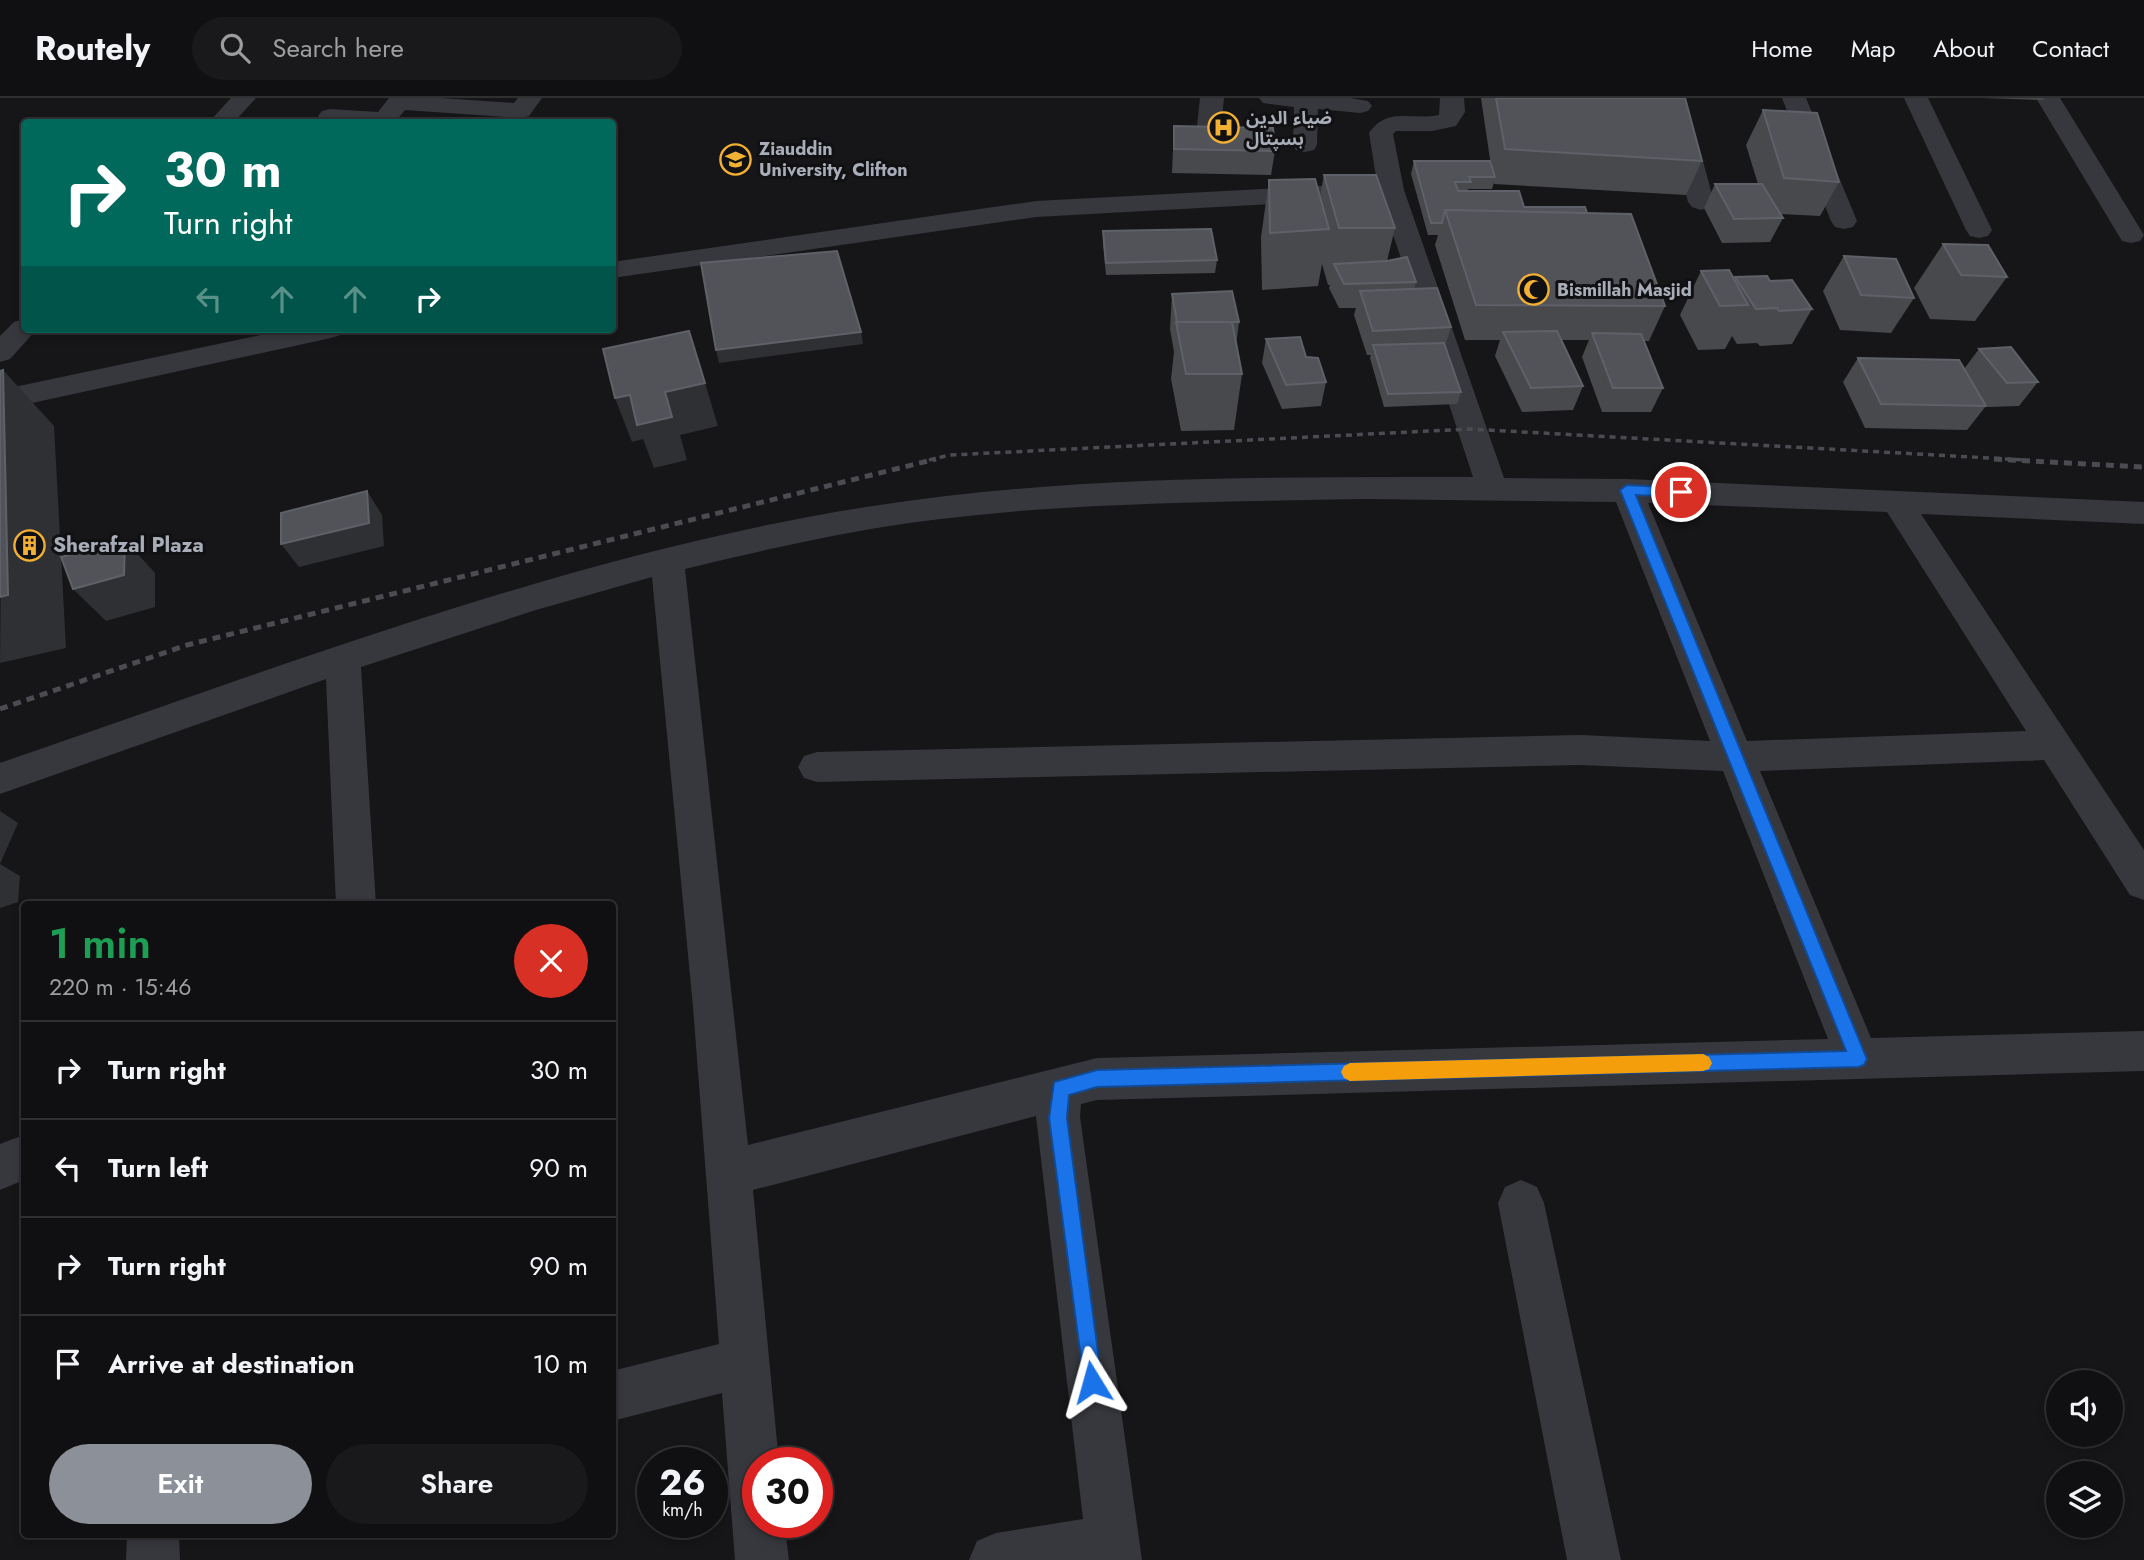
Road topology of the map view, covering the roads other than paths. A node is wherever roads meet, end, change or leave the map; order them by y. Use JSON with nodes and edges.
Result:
{"nodes":[{"id":1,"x":244,"y":98,"type":"edge"},
{"id":2,"x":530,"y":98,"type":"edge"},
{"id":3,"x":1212,"y":98,"type":"edge"},
{"id":4,"x":1271,"y":98,"type":"edge"},
{"id":5,"x":1452,"y":98,"type":"edge"},
{"id":6,"x":1674,"y":98,"type":"edge"},
{"id":7,"x":1794,"y":98,"type":"edge"},
{"id":8,"x":1916,"y":98,"type":"edge"},
{"id":9,"x":2048,"y":98,"type":"edge"},
{"id":10,"x":1306,"y":100,"type":"edge"},
{"id":11,"x":1360,"y":106,"type":"dead end"},
{"id":12,"x":330,"y":116,"type":"dead end"},
{"id":13,"x":224,"y":119,"type":"edge"},
{"id":14,"x":371,"y":119,"type":"edge"},
{"id":15,"x":386,"y":119,"type":"edge"},
{"id":16,"x":1208,"y":136,"type":"edge"},
{"id":17,"x":1305,"y":145,"type":"dead end"},
{"id":18,"x":1391,"y":190,"type":"junction"},
{"id":19,"x":1701,"y":202,"type":"dead end"},
{"id":20,"x":1844,"y":221,"type":"dead end"},
{"id":21,"x":1979,"y":230,"type":"dead end"},
{"id":22,"x":2131,"y":235,"type":"dead end"},
{"id":23,"x":616,"y":269,"type":"edge"},
{"id":24,"x":21,"y":331,"type":"edge"},
{"id":25,"x":312,"y":333,"type":"edge"},
{"id":26,"x":0,"y":353,"type":"edge"},
{"id":27,"x":0,"y":400,"type":"edge"},
{"id":28,"x":1492,"y":488,"type":"junction"},
{"id":29,"x":1627,"y":490,"type":"junction"},
{"id":30,"x":1897,"y":502,"type":"junction"},
{"id":31,"x":2144,"y":513,"type":"edge"},
{"id":32,"x":667,"y":560,"type":"junction"},
{"id":33,"x":343,"y":660,"type":"junction"},
{"id":34,"x":2052,"y":745,"type":"junction"},
{"id":35,"x":1736,"y":757,"type":"junction"},
{"id":36,"x":817,"y":767,"type":"dead end"},
{"id":37,"x":0,"y":779,"type":"edge"},
{"id":38,"x":2144,"y":883,"type":"edge"},
{"id":39,"x":356,"y":901,"type":"edge"},
{"id":40,"x":2144,"y":1051,"type":"edge"},
{"id":41,"x":1858,"y":1059,"type":"junction"},
{"id":42,"x":1061,"y":1088,"type":"junction"},
{"id":43,"x":21,"y":1159,"type":"edge"},
{"id":44,"x":0,"y":1167,"type":"edge"},
{"id":45,"x":729,"y":1173,"type":"junction"},
{"id":46,"x":1521,"y":1203,"type":"dead end"},
{"id":47,"x":745,"y":1362,"type":"junction"},
{"id":48,"x":616,"y":1395,"type":"edge"},
{"id":49,"x":752,"y":1447,"type":"edge"},
{"id":50,"x":153,"y":1538,"type":"edge"},
{"id":51,"x":760,"y":1538,"type":"edge"},
{"id":52,"x":1114,"y":1550,"type":"edge"},
{"id":53,"x":153,"y":1560,"type":"edge"},
{"id":54,"x":762,"y":1560,"type":"edge"},
{"id":55,"x":996,"y":1560,"type":"edge"},
{"id":56,"x":1594,"y":1560,"type":"edge"}],
"edges":[{"from":1,"to":13,"type":"street"},
{"from":2,"to":15,"type":"street"},
{"from":3,"to":16,"type":"street"},
{"from":4,"to":10,"type":"street"},
{"from":5,"to":18,"type":"street"},
{"from":6,"to":19,"type":"street"},
{"from":7,"to":20,"type":"street"},
{"from":8,"to":21,"type":"street"},
{"from":9,"to":22,"type":"street"},
{"from":10,"to":11,"type":"street"},
{"from":10,"to":17,"type":"street"},
{"from":12,"to":14,"type":"street"},
{"from":18,"to":23,"type":"street"},
{"from":18,"to":28,"type":"street"},
{"from":24,"to":26,"type":"street"},
{"from":25,"to":27,"type":"street"},
{"from":28,"to":29,"type":"street"},
{"from":28,"to":32,"type":"street"},
{"from":29,"to":30,"type":"street"},
{"from":29,"to":35,"type":"street"},
{"from":30,"to":31,"type":"street"},
{"from":30,"to":34,"type":"street"},
{"from":32,"to":33,"type":"street"},
{"from":32,"to":45,"type":"street"},
{"from":33,"to":37,"type":"street"},
{"from":33,"to":39,"type":"street"},
{"from":34,"to":35,"type":"street"},
{"from":34,"to":38,"type":"street"},
{"from":35,"to":36,"type":"street"},
{"from":35,"to":41,"type":"street"},
{"from":40,"to":41,"type":"street"},
{"from":41,"to":42,"type":"street"},
{"from":42,"to":45,"type":"street"},
{"from":42,"to":52,"type":"street"},
{"from":43,"to":44,"type":"street"},
{"from":45,"to":47,"type":"street"},
{"from":46,"to":56,"type":"street"},
{"from":47,"to":48,"type":"street"},
{"from":47,"to":49,"type":"street"},
{"from":50,"to":53,"type":"street"},
{"from":51,"to":54,"type":"street"},
{"from":52,"to":55,"type":"street"}]}
